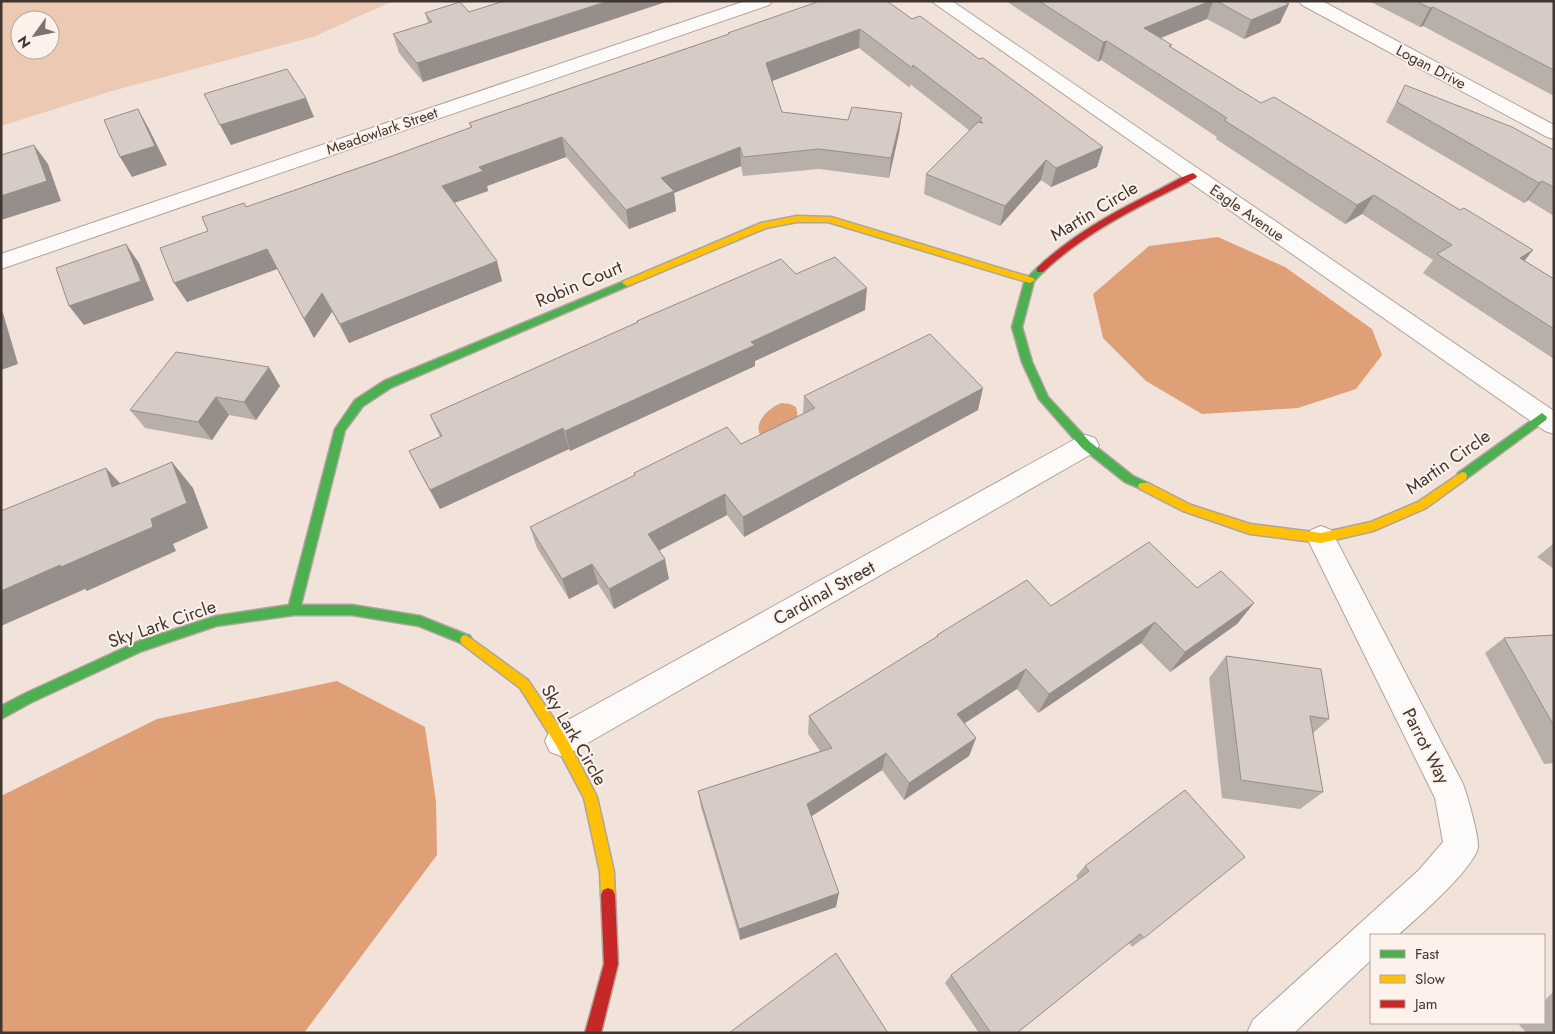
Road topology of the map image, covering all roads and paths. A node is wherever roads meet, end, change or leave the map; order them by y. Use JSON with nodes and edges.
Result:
{"nodes":[{"id":1,"x":763,"y":1,"type":"edge"},
{"id":2,"x":940,"y":1,"type":"edge"},
{"id":3,"x":1308,"y":1,"type":"edge"},
{"id":4,"x":1554,"y":133,"type":"edge"},
{"id":5,"x":1193,"y":176,"type":"junction"},
{"id":6,"x":1,"y":262,"type":"edge"},
{"id":7,"x":1030,"y":280,"type":"junction"},
{"id":8,"x":1548,"y":421,"type":"edge"},
{"id":9,"x":1086,"y":445,"type":"junction"},
{"id":10,"x":1321,"y":538,"type":"junction"},
{"id":11,"x":294,"y":610,"type":"junction"},
{"id":12,"x":1,"y":713,"type":"edge"},
{"id":13,"x":561,"y":741,"type":"junction"},
{"id":14,"x":1374,"y":934,"type":"edge"},
{"id":15,"x":1370,"y":938,"type":"edge"},
{"id":16,"x":593,"y":1033,"type":"edge"},
{"id":17,"x":1266,"y":1033,"type":"edge"}],
"edges":[{"from":1,"to":6,"type":"street","name":"Meadowlark Street"},
{"from":2,"to":5,"type":"street","name":"Eagle Avenue"},
{"from":3,"to":4,"type":"street","name":"Logan Drive"},
{"from":5,"to":7,"type":"street","name":"Martin Circle"},
{"from":5,"to":8,"type":"street","name":"Eagle Avenue"},
{"from":7,"to":9,"type":"street","name":"Martin Circle"},
{"from":7,"to":11,"type":"street","name":"Robin Court"},
{"from":8,"to":10,"type":"street","name":"Martin Circle"},
{"from":9,"to":10,"type":"street","name":"Martin Circle"},
{"from":9,"to":13,"type":"street","name":"Cardinal Street"},
{"from":10,"to":14,"type":"street","name":"Parrot Way"},
{"from":11,"to":12,"type":"street","name":"Sky Lark Circle"},
{"from":11,"to":13,"type":"street","name":"Sky Lark Circle"},
{"from":13,"to":16,"type":"street","name":"Sky Lark Circle"},
{"from":15,"to":17,"type":"street","name":"Parrot Way"}]}
